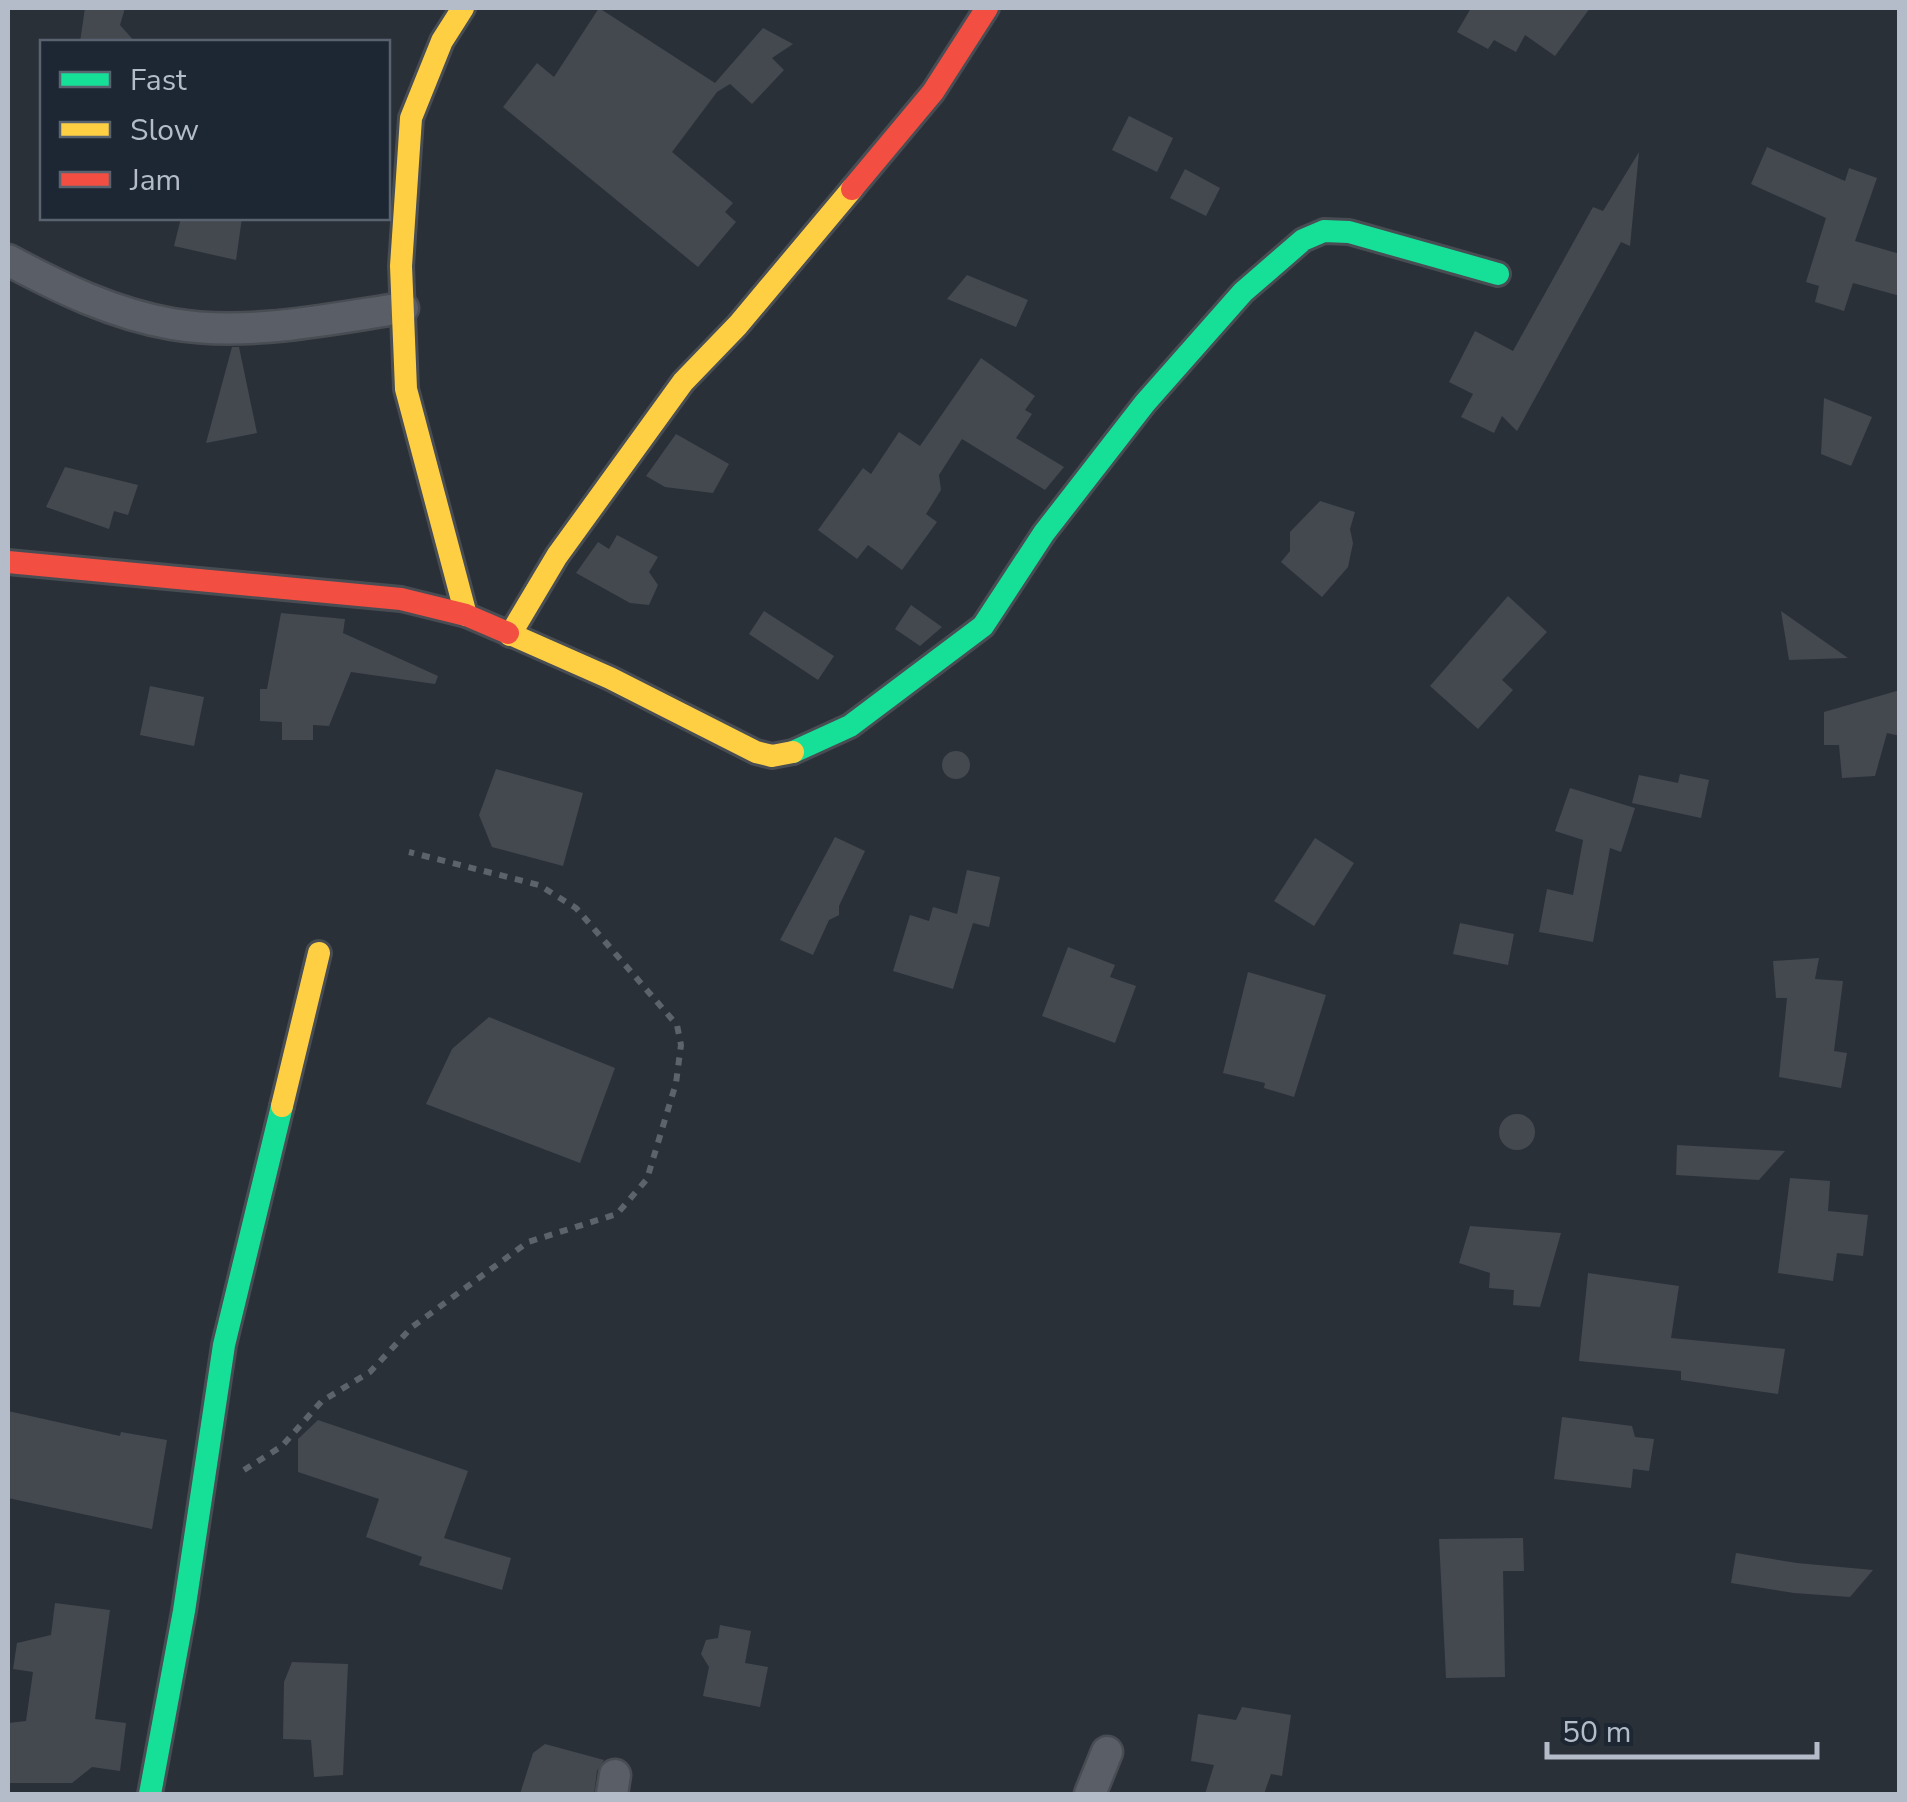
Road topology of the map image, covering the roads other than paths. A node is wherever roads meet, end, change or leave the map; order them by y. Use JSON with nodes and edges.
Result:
{"nodes":[{"id":1,"x":463,"y":8,"type":"edge"},
{"id":2,"x":987,"y":8,"type":"edge"},
{"id":3,"x":8,"y":260,"type":"edge"},
{"id":4,"x":1498,"y":274,"type":"dead end"},
{"id":5,"x":403,"y":308,"type":"junction"},
{"id":6,"x":8,"y":562,"type":"edge"},
{"id":7,"x":466,"y":615,"type":"junction"},
{"id":8,"x":510,"y":635,"type":"junction"},
{"id":9,"x":319,"y":953,"type":"dead end"},
{"id":10,"x":1107,"y":1752,"type":"dead end"},
{"id":11,"x":150,"y":1794,"type":"edge"},
{"id":12,"x":1090,"y":1794,"type":"edge"}],
"edges":[{"from":1,"to":5,"type":"street"},
{"from":2,"to":8,"type":"street"},
{"from":3,"to":5,"type":"street"},
{"from":4,"to":8,"type":"street"},
{"from":5,"to":7,"type":"street"},
{"from":6,"to":7,"type":"street"},
{"from":7,"to":8,"type":"street"},
{"from":9,"to":11,"type":"street"},
{"from":10,"to":12,"type":"street"}]}
